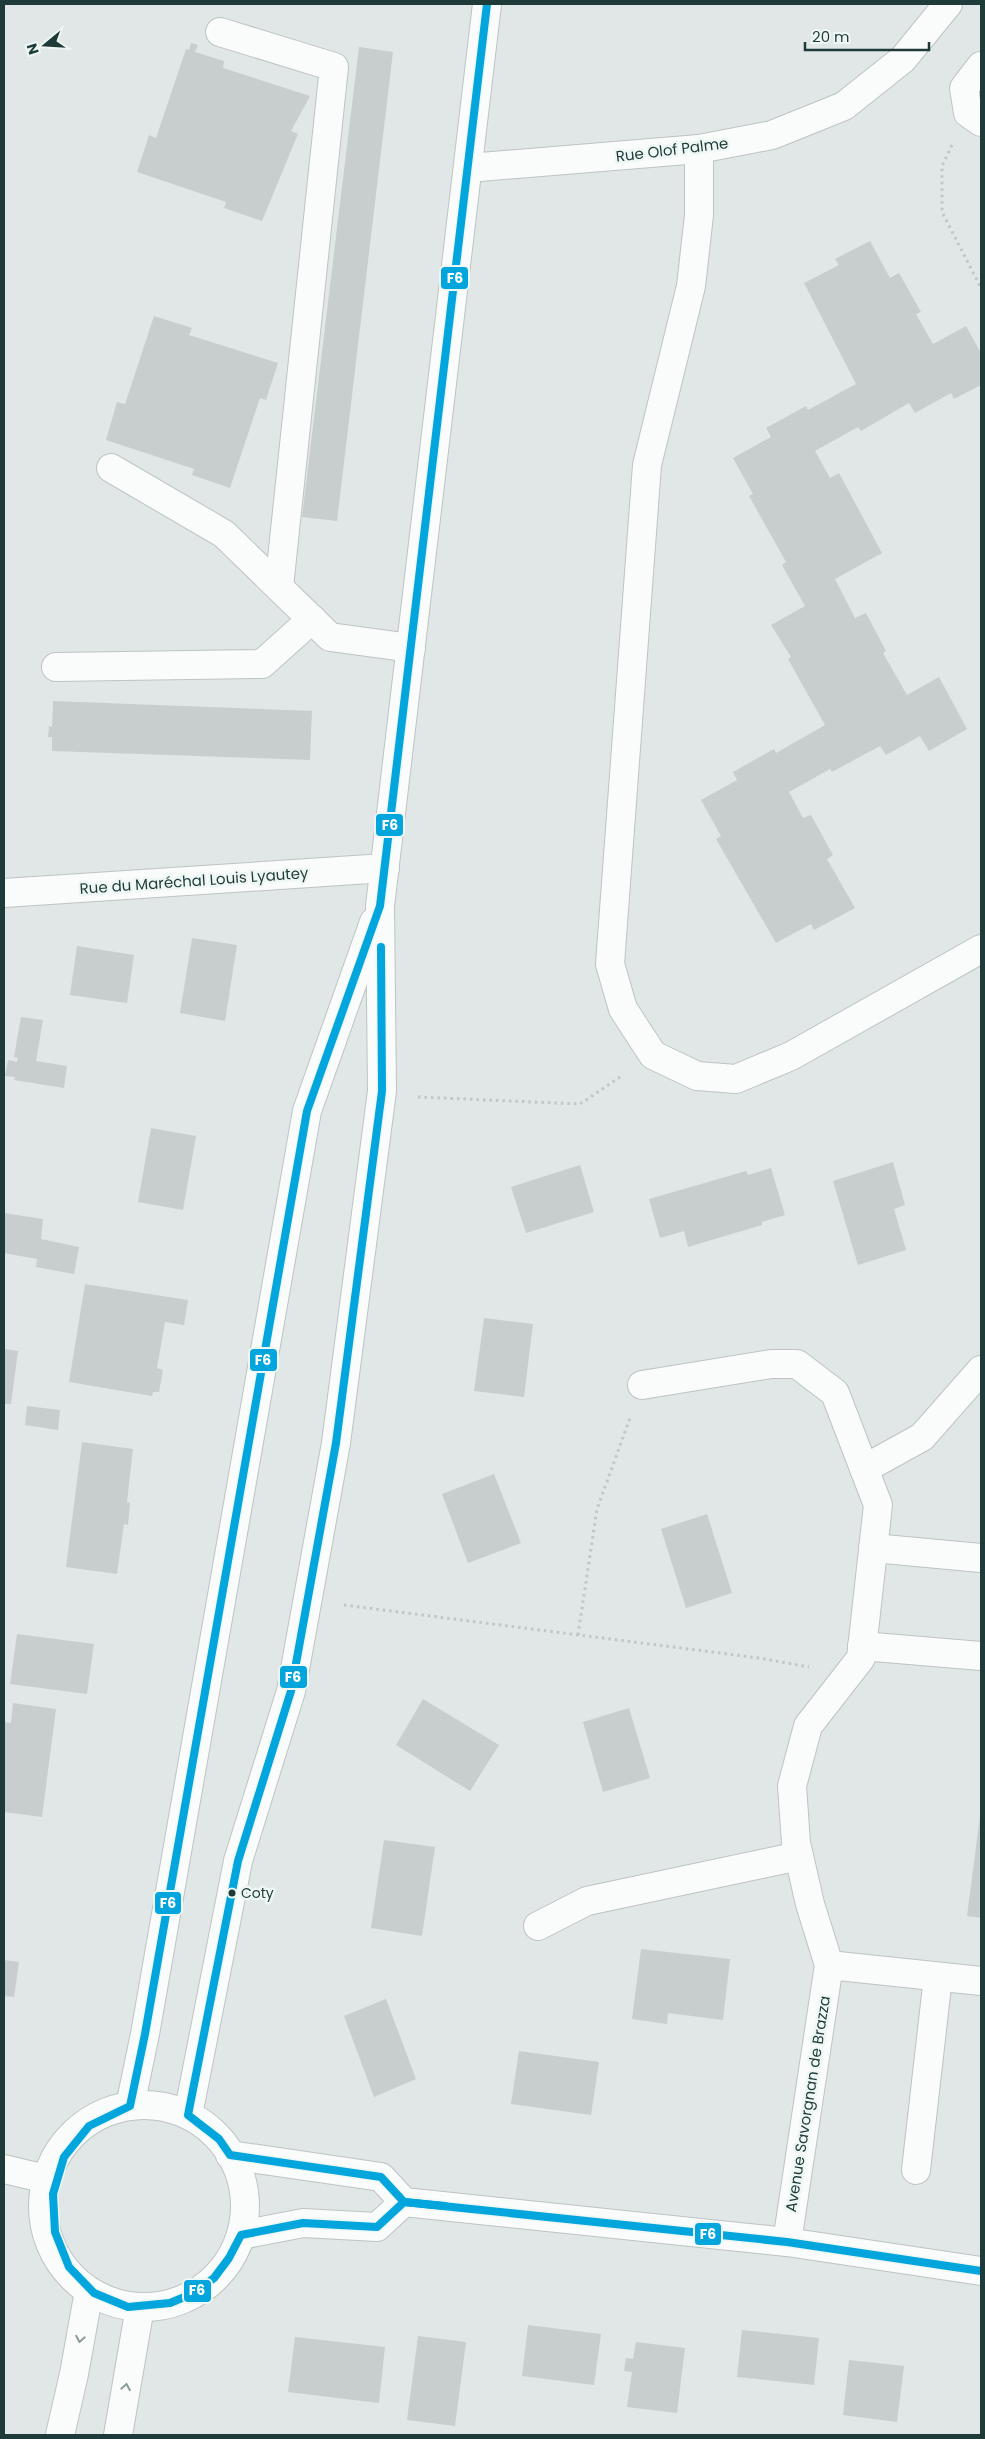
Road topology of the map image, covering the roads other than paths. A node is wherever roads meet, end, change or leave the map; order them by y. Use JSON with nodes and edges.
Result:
{"nodes":[{"id":1,"x":487,"y":4,"type":"edge"},
{"id":2,"x":948,"y":4,"type":"edge"},
{"id":3,"x":220,"y":32,"type":"dead end"},
{"id":4,"x":981,"y":66,"type":"edge"},
{"id":5,"x":975,"y":118,"type":"edge"},
{"id":6,"x":699,"y":149,"type":"junction"},
{"id":7,"x":468,"y":168,"type":"junction"},
{"id":8,"x":111,"y":468,"type":"dead end"},
{"id":9,"x":279,"y":587,"type":"junction"},
{"id":10,"x":312,"y":619,"type":"junction"},
{"id":11,"x":411,"y":648,"type":"junction"},
{"id":12,"x":56,"y":667,"type":"dead end"},
{"id":13,"x":385,"y":868,"type":"junction"},
{"id":14,"x":4,"y":893,"type":"edge"},
{"id":15,"x":380,"y":906,"type":"junction"},
{"id":16,"x":981,"y":949,"type":"edge"},
{"id":17,"x":981,"y":1370,"type":"edge"},
{"id":18,"x":642,"y":1385,"type":"road end"},
{"id":19,"x":864,"y":1469,"type":"junction"},
{"id":20,"x":873,"y":1548,"type":"junction"},
{"id":21,"x":981,"y":1558,"type":"edge"},
{"id":22,"x":862,"y":1646,"type":"junction"},
{"id":23,"x":981,"y":1656,"type":"edge"},
{"id":24,"x":800,"y":1856,"type":"junction"},
{"id":25,"x":538,"y":1926,"type":"dead end"},
{"id":26,"x":829,"y":1965,"type":"junction"},
{"id":27,"x":938,"y":1977,"type":"junction"},
{"id":28,"x":981,"y":1981,"type":"edge"},
{"id":29,"x":130,"y":2106,"type":"junction"},
{"id":30,"x":188,"y":2115,"type":"junction"},
{"id":31,"x":230,"y":2155,"type":"junction"},
{"id":32,"x":4,"y":2168,"type":"edge"},
{"id":33,"x":916,"y":2170,"type":"dead end"},
{"id":34,"x":46,"y":2179,"type":"junction"},
{"id":35,"x":404,"y":2202,"type":"junction"},
{"id":36,"x":240,"y":2235,"type":"junction"},
{"id":37,"x":787,"y":2242,"type":"junction"},
{"id":38,"x":981,"y":2271,"type":"edge"},
{"id":39,"x":89,"y":2291,"type":"junction"},
{"id":40,"x":140,"y":2307,"type":"junction"},
{"id":41,"x":60,"y":2435,"type":"edge"},
{"id":42,"x":118,"y":2435,"type":"edge"}],
"edges":[{"from":1,"to":7,"type":"street"},
{"from":2,"to":6,"type":"street","name":"Rue Olof Palme"},
{"from":3,"to":9,"type":"street"},
{"from":4,"to":5,"type":"street"},
{"from":6,"to":7,"type":"street","name":"Rue Olof Palme"},
{"from":6,"to":16,"type":"street"},
{"from":7,"to":11,"type":"street"},
{"from":8,"to":9,"type":"street"},
{"from":9,"to":10,"type":"street"},
{"from":10,"to":11,"type":"street"},
{"from":10,"to":12,"type":"street"},
{"from":11,"to":13,"type":"street"},
{"from":13,"to":14,"type":"street","name":"Rue du Maréchal Louis Lyautey"},
{"from":13,"to":15,"type":"street"},
{"from":15,"to":29,"type":"street"},
{"from":15,"to":30,"type":"street"},
{"from":17,"to":19,"type":"street"},
{"from":18,"to":19,"type":"street","name":"Avenue Savorgnan de Brazza"},
{"from":19,"to":20,"type":"street","name":"Avenue Savorgnan de Brazza"},
{"from":20,"to":21,"type":"street"},
{"from":20,"to":22,"type":"street","name":"Avenue Savorgnan de Brazza"},
{"from":22,"to":23,"type":"street"},
{"from":22,"to":24,"type":"street","name":"Avenue Savorgnan de Brazza"},
{"from":24,"to":25,"type":"street"},
{"from":24,"to":26,"type":"street","name":"Avenue Savorgnan de Brazza"},
{"from":26,"to":27,"type":"street"},
{"from":26,"to":37,"type":"street","name":"Avenue Savorgnan de Brazza"},
{"from":27,"to":28,"type":"street"},
{"from":27,"to":33,"type":"street"},
{"from":29,"to":30,"type":"street"},
{"from":29,"to":34,"type":"street"},
{"from":30,"to":31,"type":"street"},
{"from":31,"to":35,"type":"street"},
{"from":31,"to":36,"type":"street"},
{"from":32,"to":34,"type":"street"},
{"from":34,"to":39,"type":"street"},
{"from":35,"to":36,"type":"street"},
{"from":35,"to":37,"type":"street"},
{"from":36,"to":40,"type":"street"},
{"from":37,"to":38,"type":"street"},
{"from":39,"to":40,"type":"street"},
{"from":39,"to":41,"type":"street","one_way":true},
{"from":42,"to":40,"type":"street","one_way":true}]}
